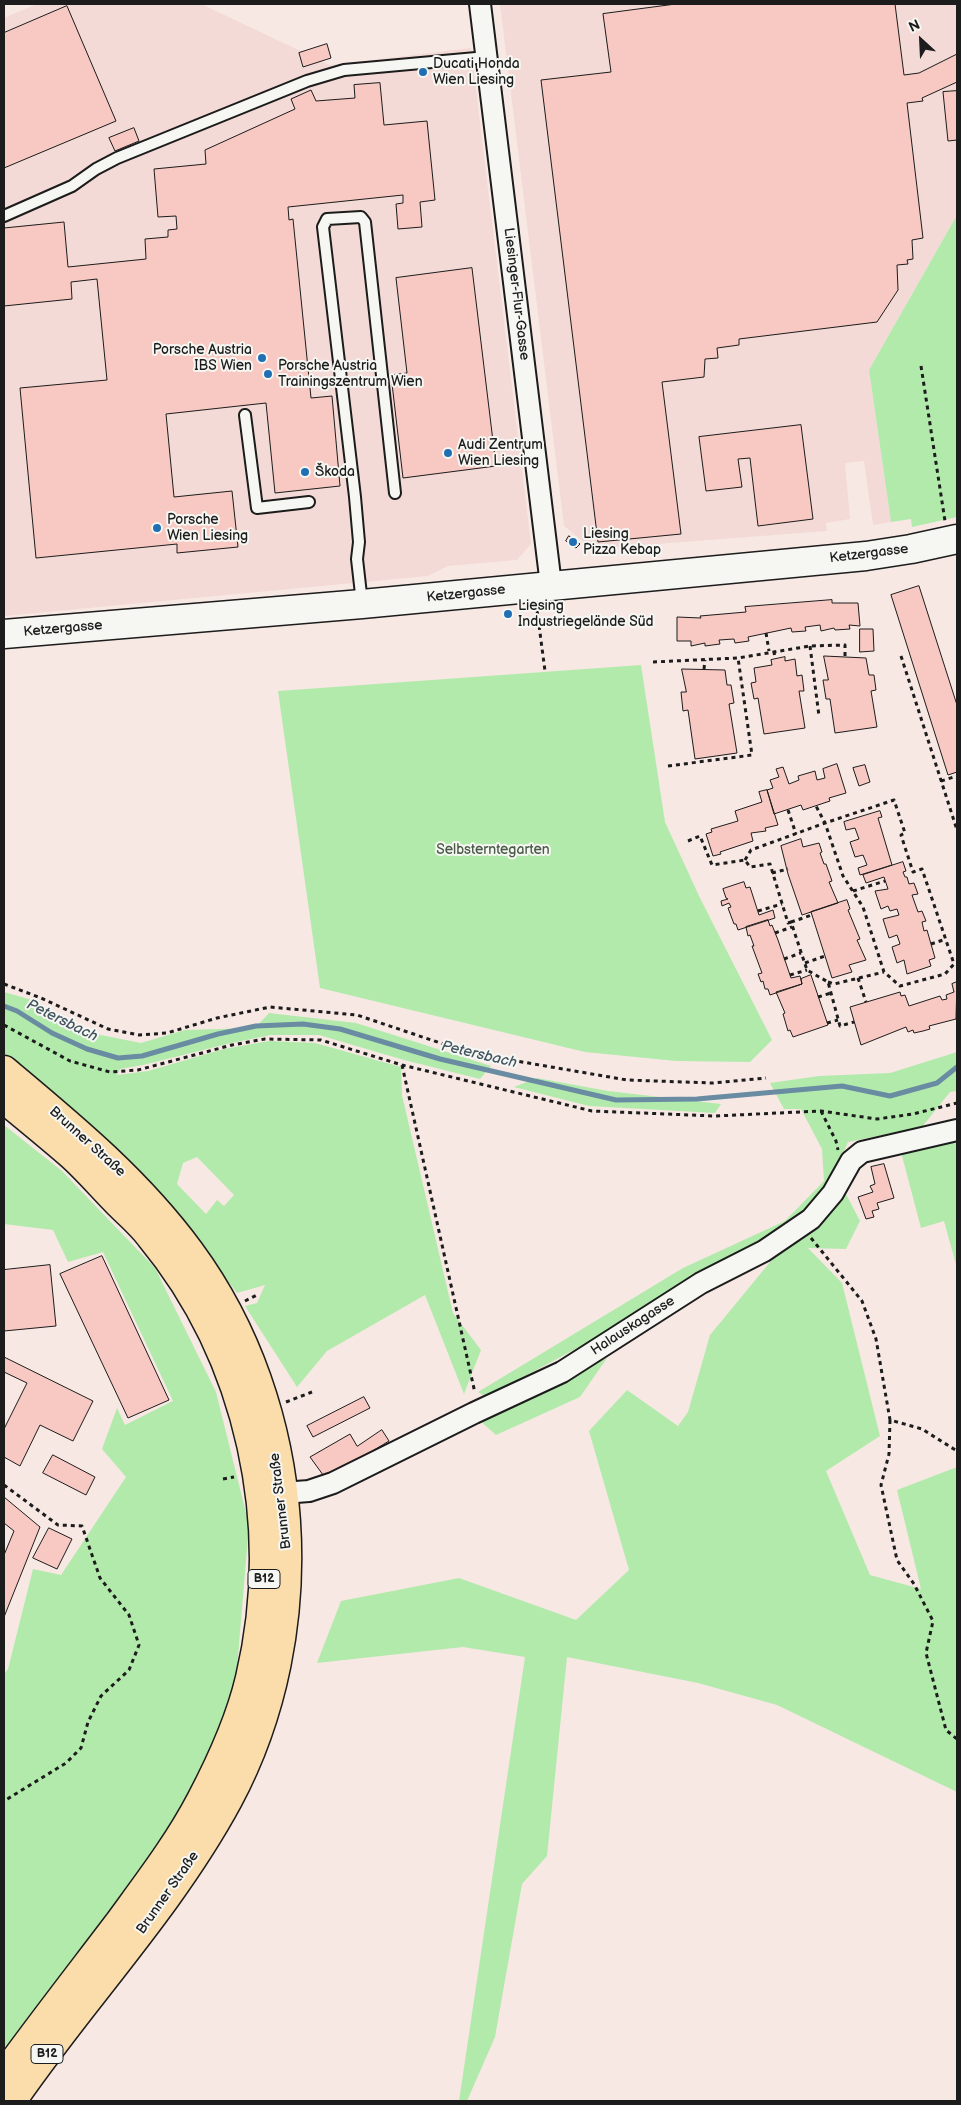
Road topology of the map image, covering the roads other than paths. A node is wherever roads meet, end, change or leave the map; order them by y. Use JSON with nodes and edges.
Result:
{"nodes":[{"id":1,"x":480,"y":4,"type":"edge"},
{"id":2,"x":487,"y":57,"type":"junction"},
{"id":3,"x":4,"y":216,"type":"edge"},
{"id":4,"x":245,"y":415,"type":"dead end"},
{"id":5,"x":395,"y":493,"type":"dead end"},
{"id":6,"x":308,"y":502,"type":"dead end"},
{"id":7,"x":951,"y":531,"type":"edge"},
{"id":8,"x":552,"y":585,"type":"junction"},
{"id":9,"x":362,"y":604,"type":"junction"},
{"id":10,"x":4,"y":634,"type":"edge"},
{"id":11,"x":4,"y":1070,"type":"edge"},
{"id":12,"x":4,"y":1099,"type":"edge"},
{"id":13,"x":957,"y":1130,"type":"edge"},
{"id":14,"x":283,"y":1493,"type":"junction"},
{"id":15,"x":4,"y":2075,"type":"edge"},
{"id":16,"x":12,"y":2101,"type":"edge"}],
"edges":[{"from":1,"to":2,"type":"street","name":"Liesinger-Flur-Gasse"},
{"from":2,"to":3,"type":"lane"},
{"from":2,"to":8,"type":"street","name":"Liesinger-Flur-Gasse"},
{"from":4,"to":6,"type":"lane"},
{"from":5,"to":9,"type":"lane"},
{"from":7,"to":8,"type":"main road","name":"Ketzergasse"},
{"from":8,"to":9,"type":"main road","name":"Ketzergasse"},
{"from":9,"to":10,"type":"main road","name":"Ketzergasse"},
{"from":11,"to":14,"type":"main road","name":"Brunner Straße","number":"B12"},
{"from":12,"to":15,"type":"main road","name":"Brunner Straße","number":"B12"},
{"from":13,"to":14,"type":"street","name":"Halauskagasse"},
{"from":14,"to":16,"type":"main road","name":"Brunner Straße","number":"B12"}]}
